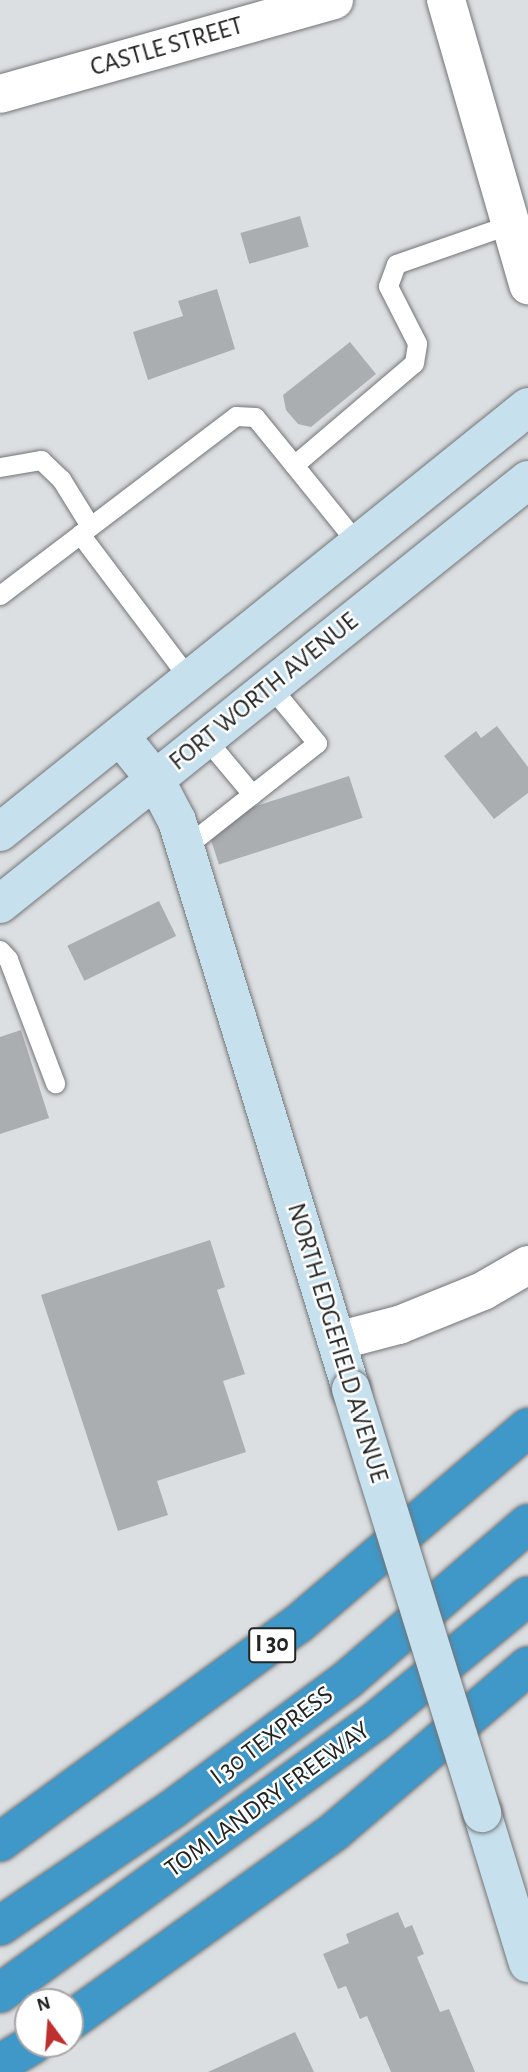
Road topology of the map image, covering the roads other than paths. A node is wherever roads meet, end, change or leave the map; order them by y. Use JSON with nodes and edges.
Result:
{"nodes":[{"id":1,"x":334,"y":0,"type":"edge"},
{"id":2,"x":446,"y":0,"type":"edge"},
{"id":3,"x":0,"y":94,"type":"edge"},
{"id":4,"x":508,"y":225,"type":"junction"},
{"id":5,"x":528,"y":285,"type":"edge"},
{"id":6,"x":528,"y":407,"type":"edge"},
{"id":7,"x":294,"y":465,"type":"junction"},
{"id":8,"x":0,"y":467,"type":"edge"},
{"id":9,"x":528,"y":480,"type":"edge"},
{"id":10,"x":85,"y":530,"type":"junction"},
{"id":11,"x":358,"y":544,"type":"junction"},
{"id":12,"x":0,"y":595,"type":"edge"},
{"id":13,"x":190,"y":680,"type":"junction"},
{"id":14,"x":271,"y":687,"type":"junction"},
{"id":15,"x":120,"y":736,"type":"junction"},
{"id":16,"x":206,"y":739,"type":"junction"},
{"id":17,"x":155,"y":779,"type":"junction"},
{"id":18,"x":252,"y":794,"type":"junction"},
{"id":19,"x":0,"y":832,"type":"edge"},
{"id":20,"x":185,"y":847,"type":"junction"},
{"id":21,"x":0,"y":904,"type":"edge"},
{"id":22,"x":0,"y":950,"type":"edge"},
{"id":23,"x":54,"y":1083,"type":"dead end"},
{"id":24,"x":528,"y":1265,"type":"edge"},
{"id":25,"x":337,"y":1341,"type":"junction"},
{"id":26,"x":528,"y":1428,"type":"edge"},
{"id":27,"x":528,"y":1524,"type":"edge"},
{"id":28,"x":528,"y":1596,"type":"edge"},
{"id":29,"x":528,"y":1666,"type":"edge"},
{"id":30,"x":0,"y":1842,"type":"edge"},
{"id":31,"x":0,"y":1926,"type":"edge"},
{"id":32,"x":528,"y":1963,"type":"edge"},
{"id":33,"x":0,"y":1993,"type":"edge"},
{"id":34,"x":84,"y":2011,"type":"edge"}],
"edges":[{"from":1,"to":3,"type":"street","name":"CASTLE STREET"},
{"from":2,"to":4,"type":"street"},
{"from":4,"to":5,"type":"street"},
{"from":4,"to":7,"type":"lane"},
{"from":6,"to":11,"type":"main road"},
{"from":7,"to":10,"type":"lane"},
{"from":7,"to":11,"type":"lane"},
{"from":8,"to":10,"type":"lane"},
{"from":9,"to":14,"type":"main road","name":"FORT WORTH AVENUE"},
{"from":10,"to":12,"type":"lane"},
{"from":10,"to":13,"type":"lane"},
{"from":11,"to":13,"type":"main road"},
{"from":13,"to":15,"type":"main road"},
{"from":14,"to":16,"type":"main road","name":"FORT WORTH AVENUE"},
{"from":14,"to":18,"type":"lane"},
{"from":15,"to":17,"type":"main road","name":"NORTH EDGEFIELD AVENUE"},
{"from":15,"to":19,"type":"main road"},
{"from":16,"to":17,"type":"main road","name":"FORT WORTH AVENUE"},
{"from":16,"to":18,"type":"lane"},
{"from":17,"to":20,"type":"main road","name":"NORTH EDGEFIELD AVENUE"},
{"from":17,"to":21,"type":"main road","name":"FORT WORTH AVENUE"},
{"from":18,"to":20,"type":"lane"},
{"from":20,"to":25,"type":"main road","name":"NORTH EDGEFIELD AVENUE"},
{"from":22,"to":23,"type":"lane"},
{"from":24,"to":25,"type":"street"},
{"from":25,"to":32,"type":"main road","name":"NORTH EDGEFIELD AVENUE","bridge":true},
{"from":26,"to":30,"type":"highway","number":"I 30"},
{"from":27,"to":31,"type":"highway","name":"I 30 TEXPRESS"},
{"from":28,"to":33,"type":"highway","name":"TOM LANDRY FREEWAY"},
{"from":29,"to":34,"type":"highway"}]}
